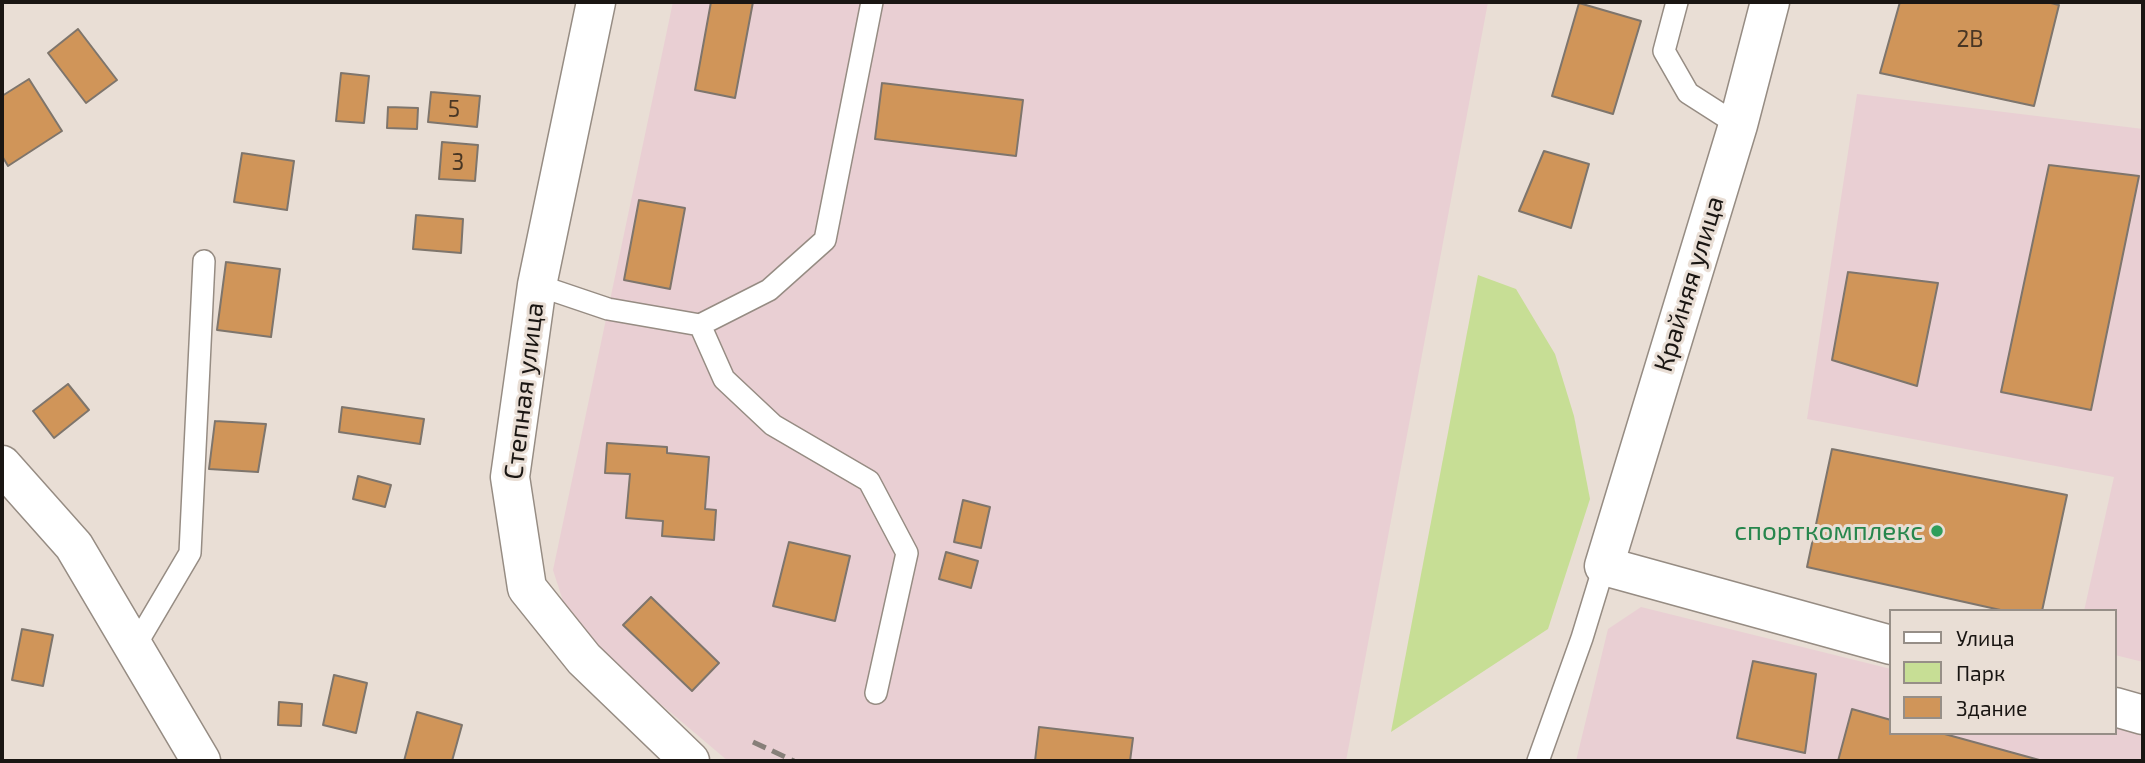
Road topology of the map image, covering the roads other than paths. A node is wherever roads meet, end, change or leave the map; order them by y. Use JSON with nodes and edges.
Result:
{"nodes":[{"id":1,"x":596,"y":2,"type":"edge"},
{"id":2,"x":872,"y":2,"type":"edge"},
{"id":3,"x":1677,"y":2,"type":"edge"},
{"id":4,"x":1770,"y":2,"type":"edge"},
{"id":5,"x":1738,"y":125,"type":"junction"},
{"id":6,"x":204,"y":261,"type":"dead end"},
{"id":7,"x":537,"y":285,"type":"junction"},
{"id":8,"x":700,"y":325,"type":"junction"},
{"id":9,"x":2,"y":465,"type":"edge"},
{"id":10,"x":1604,"y":566,"type":"junction"},
{"id":11,"x":1890,"y":645,"type":"edge"},
{"id":12,"x":134,"y":648,"type":"junction"},
{"id":13,"x":876,"y":693,"type":"dead end"},
{"id":14,"x":2117,"y":708,"type":"edge"},
{"id":15,"x":2143,"y":715,"type":"edge"},
{"id":16,"x":201,"y":761,"type":"edge"},
{"id":17,"x":690,"y":761,"type":"edge"},
{"id":18,"x":1538,"y":761,"type":"edge"}],
"edges":[{"from":1,"to":7,"type":"street","name":"Степная улица"},
{"from":2,"to":8,"type":"lane"},
{"from":3,"to":5,"type":"lane"},
{"from":4,"to":5,"type":"street","name":"Крайняя улица"},
{"from":5,"to":10,"type":"street","name":"Крайняя улица"},
{"from":6,"to":12,"type":"lane"},
{"from":7,"to":8,"type":"lane"},
{"from":7,"to":17,"type":"street","name":"Степная улица"},
{"from":8,"to":13,"type":"lane"},
{"from":9,"to":12,"type":"street"},
{"from":10,"to":11,"type":"street"},
{"from":10,"to":18,"type":"lane"},
{"from":12,"to":16,"type":"street"},
{"from":14,"to":15,"type":"street"}]}
